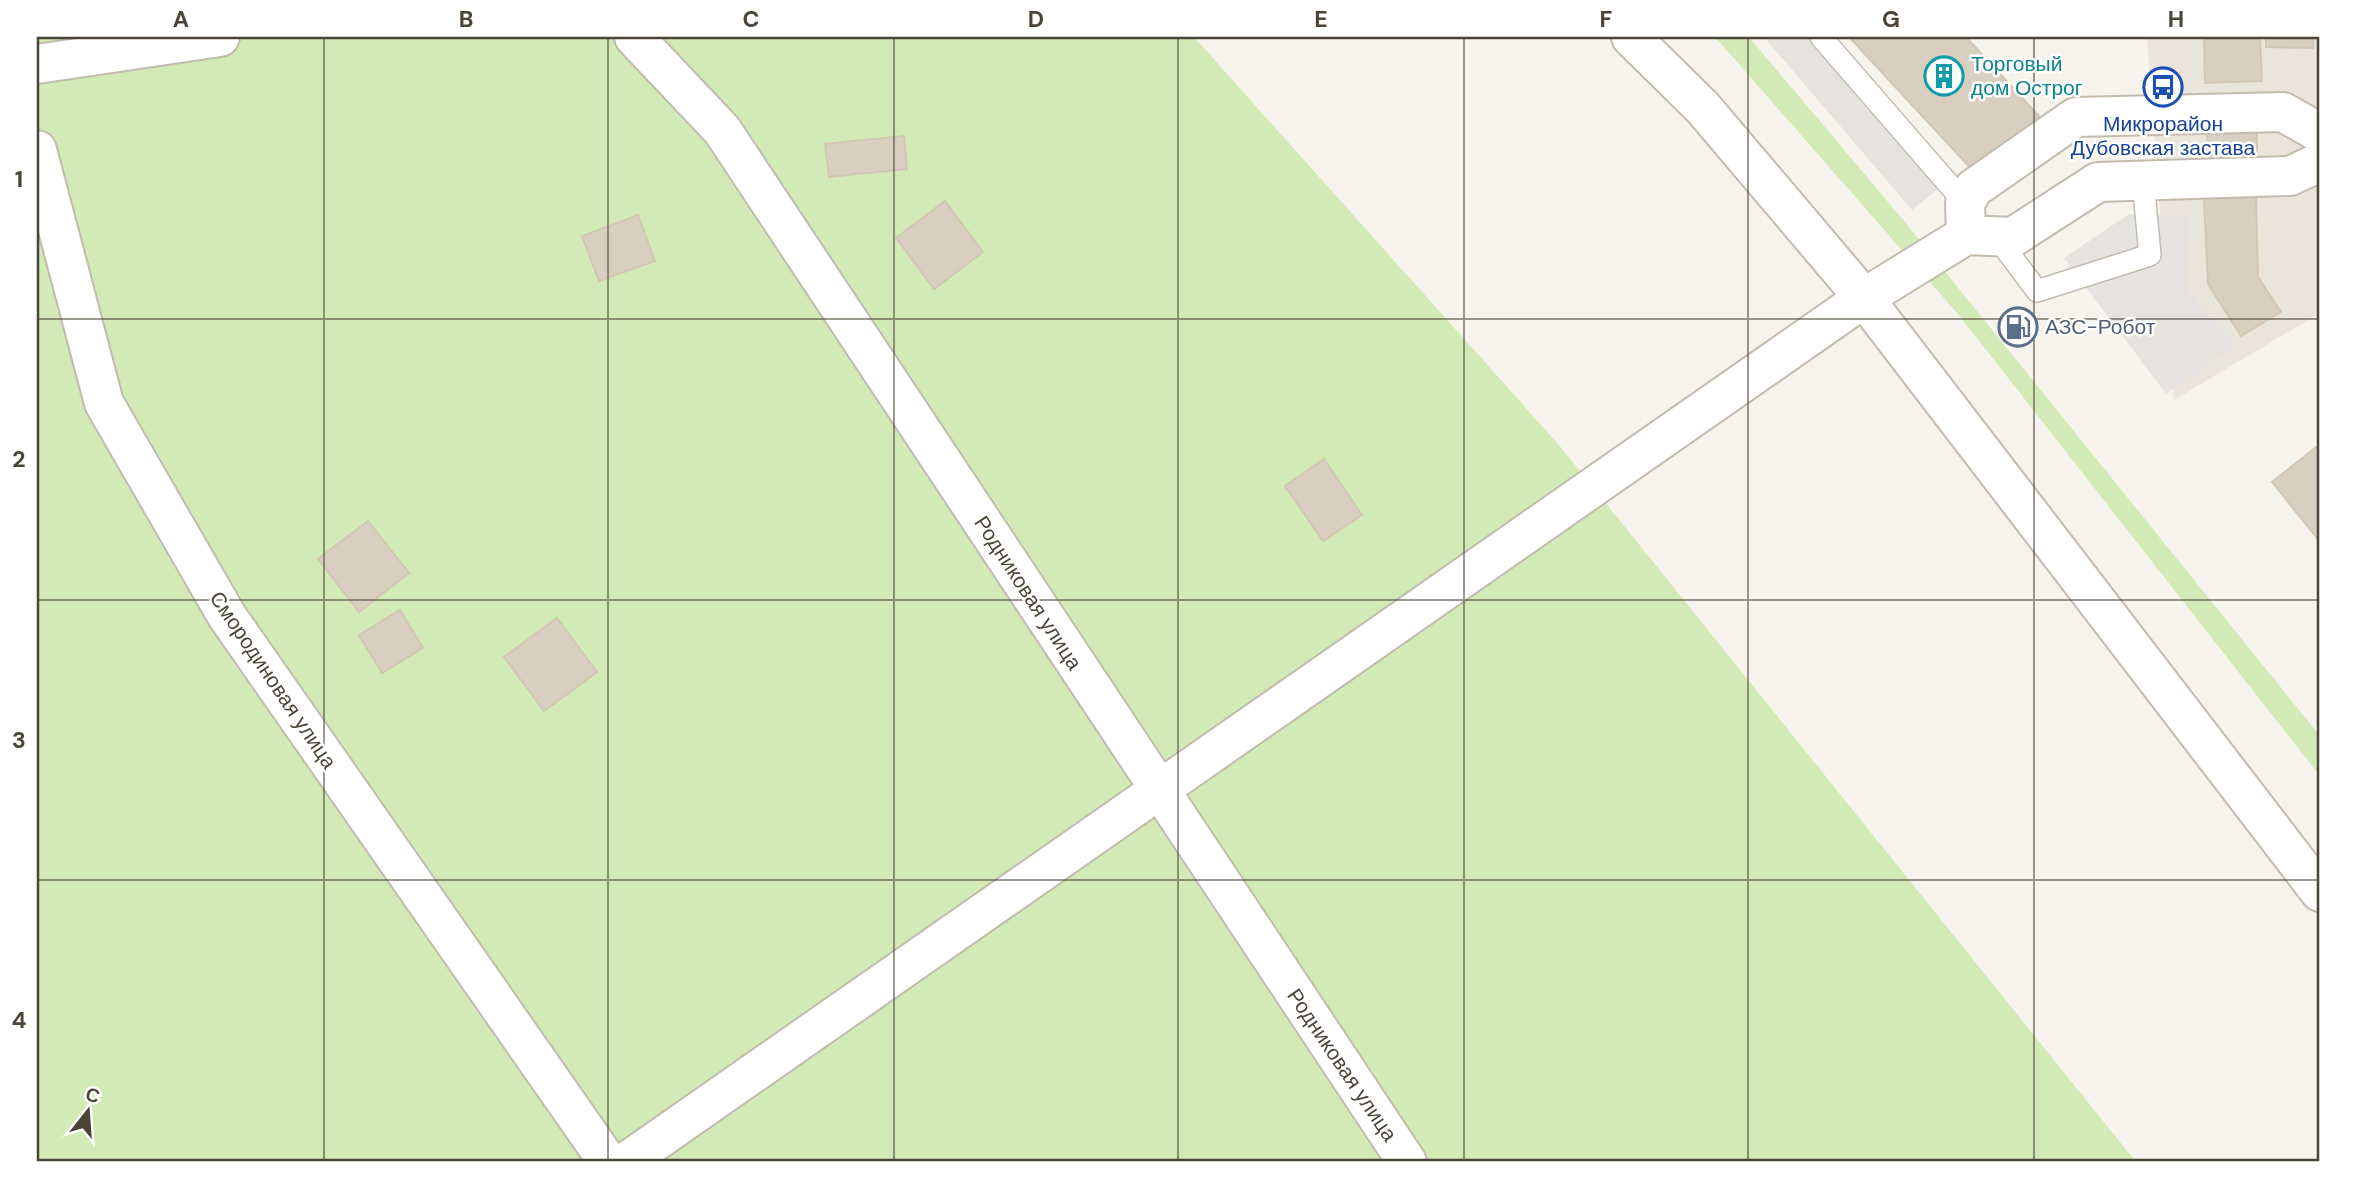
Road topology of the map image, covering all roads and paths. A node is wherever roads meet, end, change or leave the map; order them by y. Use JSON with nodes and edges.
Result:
{"nodes":[{"id":1,"x":220,"y":37,"type":"edge"},
{"id":2,"x":634,"y":37,"type":"edge"},
{"id":3,"x":1630,"y":37,"type":"edge"},
{"id":4,"x":1821,"y":37,"type":"edge"},
{"id":5,"x":37,"y":64,"type":"edge"},
{"id":6,"x":2320,"y":133,"type":"edge"},
{"id":7,"x":37,"y":150,"type":"edge"},
{"id":8,"x":2320,"y":162,"type":"edge"},
{"id":9,"x":2143,"y":181,"type":"junction"},
{"id":10,"x":1976,"y":225,"type":"junction"},
{"id":11,"x":1864,"y":298,"type":"junction"},
{"id":12,"x":1159,"y":790,"type":"junction"},
{"id":13,"x":2320,"y":892,"type":"edge"},
{"id":14,"x":608,"y":1162,"type":"edge"},
{"id":15,"x":626,"y":1162,"type":"edge"},
{"id":16,"x":1407,"y":1162,"type":"edge"}],
"edges":[{"from":1,"to":5,"type":"street"},
{"from":2,"to":12,"type":"street","name":"Родниковая улица"},
{"from":3,"to":11,"type":"street"},
{"from":4,"to":10,"type":"lane"},
{"from":6,"to":10,"type":"street"},
{"from":7,"to":14,"type":"street","name":"Смородиновая улица"},
{"from":8,"to":9,"type":"street"},
{"from":9,"to":10,"type":"street"},
{"from":9,"to":10,"type":"lane"},
{"from":10,"to":11,"type":"street"},
{"from":11,"to":12,"type":"street"},
{"from":11,"to":13,"type":"street"},
{"from":12,"to":15,"type":"street"},
{"from":12,"to":16,"type":"street","name":"Родниковая улица"}]}
